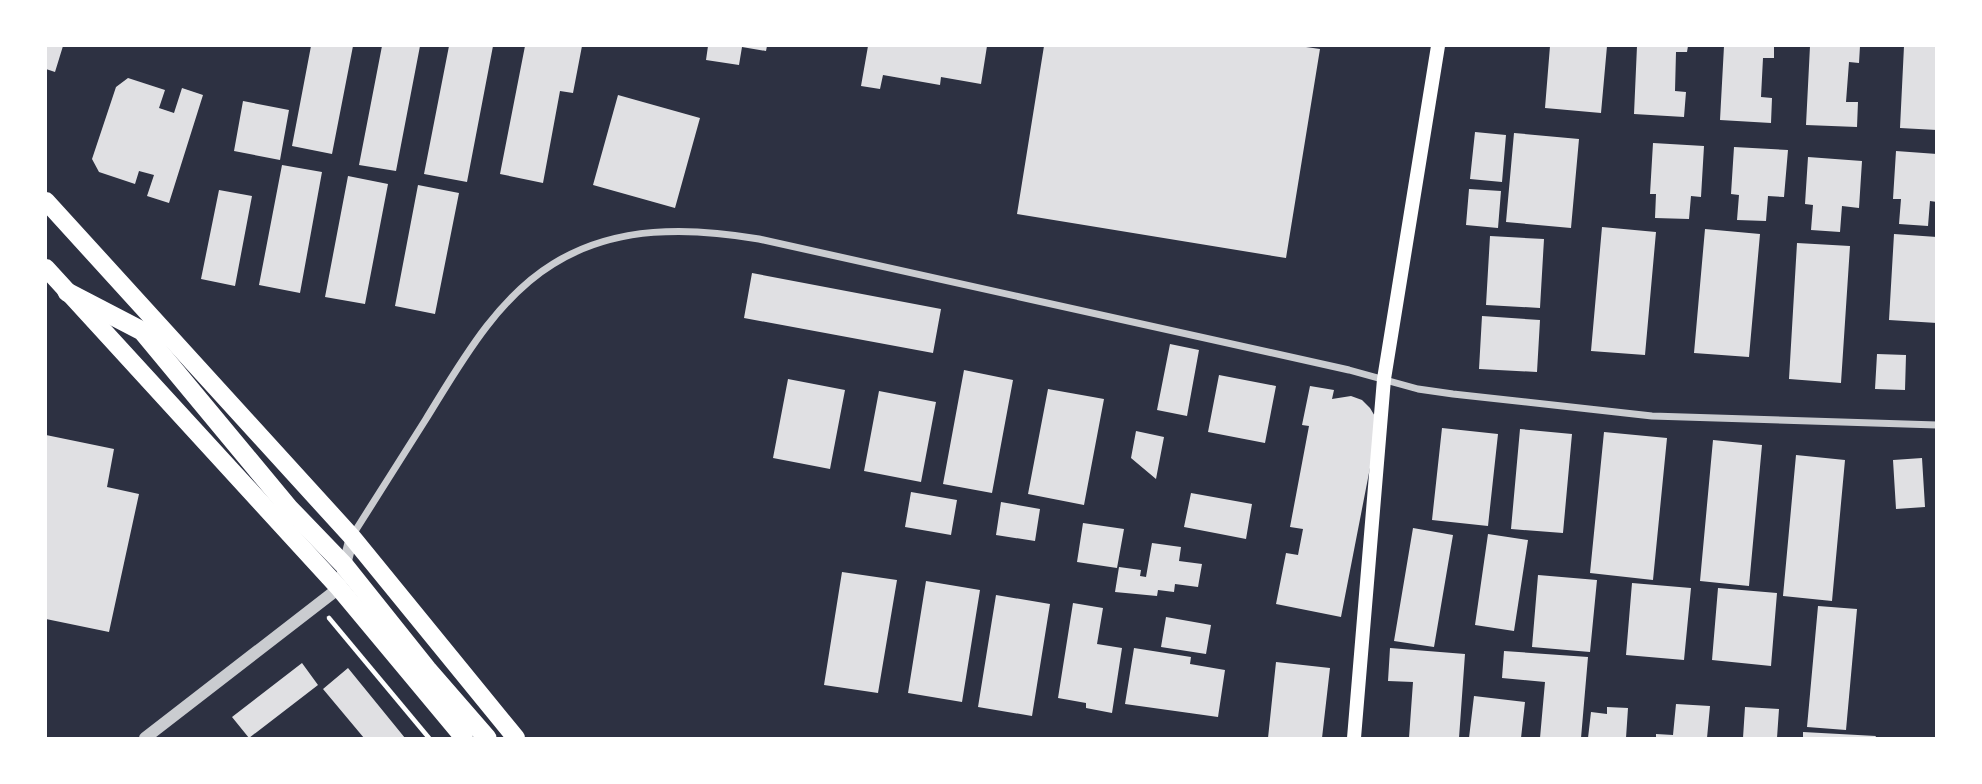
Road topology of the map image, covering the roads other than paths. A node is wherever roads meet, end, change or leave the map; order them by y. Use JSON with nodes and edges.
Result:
{"nodes":[{"id":1,"x":1438,"y":46,"type":"edge"},
{"id":2,"x":46,"y":201,"type":"edge"},
{"id":3,"x":46,"y":268,"type":"edge"},
{"id":4,"x":67,"y":292,"type":"junction"},
{"id":5,"x":1384,"y":379,"type":"junction"},
{"id":6,"x":1937,"y":425,"type":"edge"},
{"id":7,"x":352,"y":537,"type":"junction"},
{"id":8,"x":344,"y":565,"type":"junction"},
{"id":9,"x":339,"y":588,"type":"junction"},
{"id":10,"x":145,"y":738,"type":"edge"},
{"id":11,"x":464,"y":738,"type":"edge"},
{"id":12,"x":487,"y":738,"type":"edge"},
{"id":13,"x":516,"y":738,"type":"edge"},
{"id":14,"x":1354,"y":738,"type":"edge"}],
"edges":[{"from":1,"to":5,"type":"main road"},
{"from":2,"to":7,"type":"main road"},
{"from":3,"to":4,"type":"main road"},
{"from":4,"to":8,"type":"highway"},
{"from":4,"to":9,"type":"main road"},
{"from":5,"to":6,"type":"street"},
{"from":5,"to":7,"type":"street"},
{"from":5,"to":14,"type":"main road"},
{"from":7,"to":8,"type":"street"},
{"from":7,"to":13,"type":"main road"},
{"from":8,"to":9,"type":"street"},
{"from":8,"to":12,"type":"highway"},
{"from":9,"to":10,"type":"street"},
{"from":9,"to":11,"type":"main road"}]}
